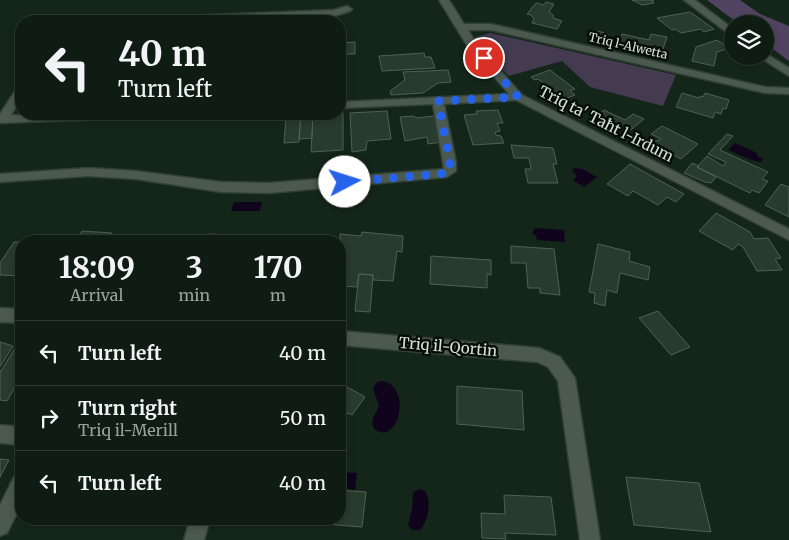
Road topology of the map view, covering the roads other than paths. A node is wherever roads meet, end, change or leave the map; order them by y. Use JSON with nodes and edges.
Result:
{"nodes":[{"id":1,"x":444,"y":0,"type":"edge"},
{"id":2,"x":689,"y":0,"type":"edge"},
{"id":3,"x":347,"y":9,"type":"dead end"},
{"id":4,"x":286,"y":15,"type":"edge"},
{"id":5,"x":724,"y":26,"type":"edge"},
{"id":6,"x":460,"y":27,"type":"junction"},
{"id":7,"x":774,"y":62,"type":"edge"},
{"id":8,"x":789,"y":73,"type":"edge"},
{"id":9,"x":789,"y":91,"type":"edge"},
{"id":10,"x":518,"y":97,"type":"junction"},
{"id":11,"x":15,"y":99,"type":"edge"},
{"id":12,"x":438,"y":101,"type":"junction"},
{"id":13,"x":346,"y":105,"type":"edge"},
{"id":14,"x":15,"y":118,"type":"edge"},
{"id":15,"x":2,"y":119,"type":"edge"},
{"id":16,"x":0,"y":178,"type":"edge"},
{"id":17,"x":789,"y":235,"type":"edge"},
{"id":18,"x":0,"y":315,"type":"edge"},
{"id":19,"x":15,"y":316,"type":"edge"},
{"id":20,"x":346,"y":339,"type":"edge"},
{"id":21,"x":0,"y":434,"type":"edge"},
{"id":22,"x":15,"y":435,"type":"edge"},
{"id":23,"x":15,"y":496,"type":"edge"},
{"id":24,"x":198,"y":525,"type":"edge"},
{"id":25,"x":0,"y":526,"type":"edge"},
{"id":26,"x":194,"y":540,"type":"edge"},
{"id":27,"x":590,"y":540,"type":"edge"}],
"edges":[{"from":1,"to":6,"type":"street","name":"Triq ta' Taħt l-Irdum"},
{"from":2,"to":5,"type":"street"},
{"from":3,"to":4,"type":"street"},
{"from":6,"to":9,"type":"street","name":"Triq l-Alwetta"},
{"from":6,"to":10,"type":"street","name":"Triq ta' Taħt l-Irdum"},
{"from":7,"to":8,"type":"street"},
{"from":10,"to":12,"type":"street"},
{"from":10,"to":17,"type":"street","name":"Triq ta' Taħt l-Irdum"},
{"from":11,"to":15,"type":"street"},
{"from":12,"to":13,"type":"street"},
{"from":12,"to":16,"type":"street"},
{"from":14,"to":15,"type":"street"},
{"from":18,"to":19,"type":"street"},
{"from":20,"to":27,"type":"street","name":"Triq il-Qortin"},
{"from":21,"to":22,"type":"street"},
{"from":23,"to":25,"type":"street"},
{"from":24,"to":26,"type":"street"}]}
